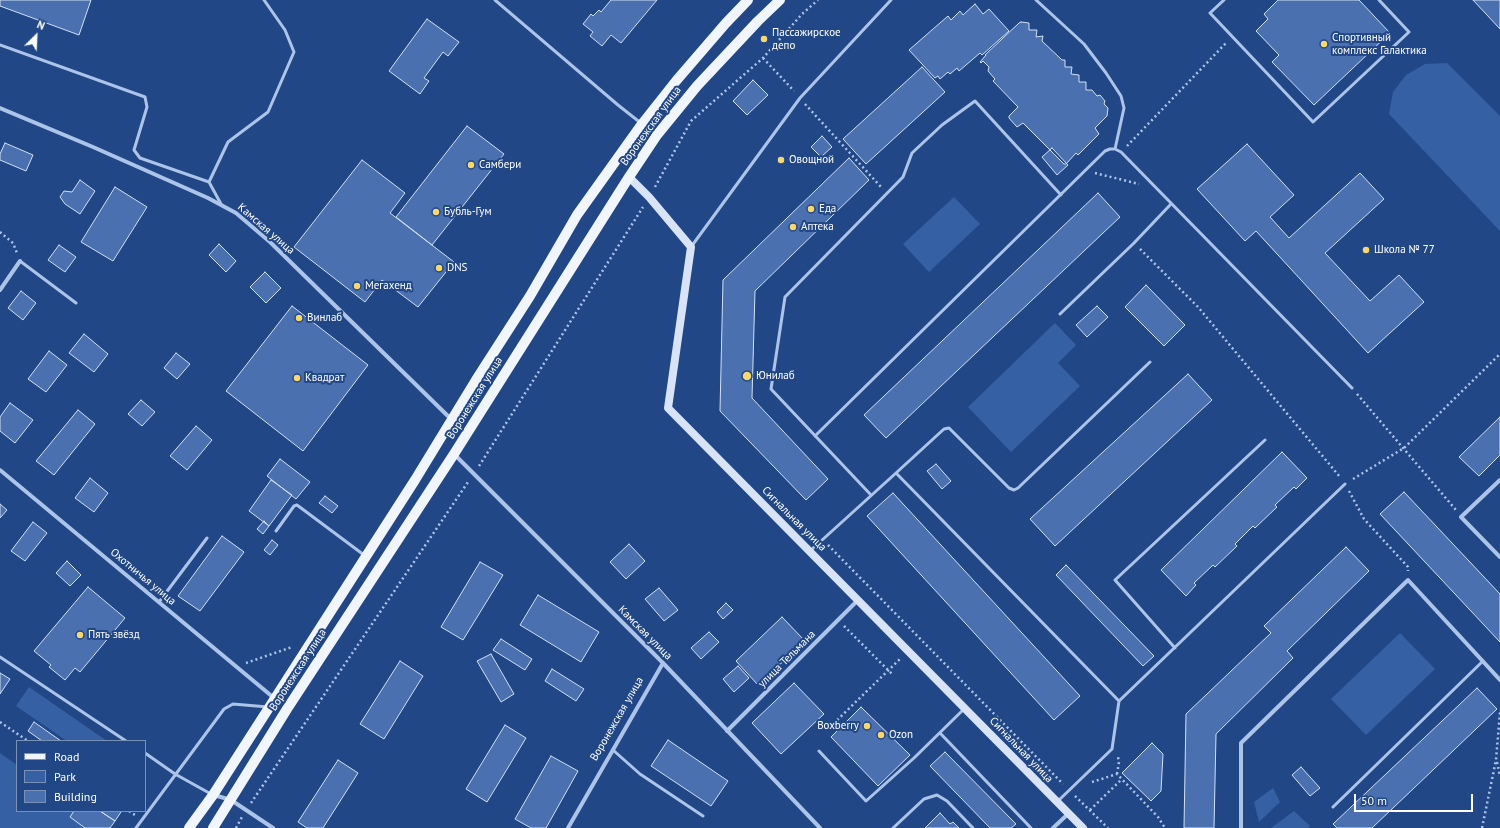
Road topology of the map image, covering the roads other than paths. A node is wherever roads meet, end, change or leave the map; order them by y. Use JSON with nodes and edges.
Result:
{"nodes":[{"id":1,"x":264,"y":0,"type":"edge"},
{"id":2,"x":495,"y":0,"type":"edge"},
{"id":3,"x":748,"y":0,"type":"edge"},
{"id":4,"x":780,"y":0,"type":"edge"},
{"id":5,"x":891,"y":0,"type":"edge"},
{"id":6,"x":1036,"y":0,"type":"edge"},
{"id":7,"x":1224,"y":0,"type":"edge"},
{"id":8,"x":1379,"y":0,"type":"edge"},
{"id":9,"x":0,"y":45,"type":"edge"},
{"id":10,"x":0,"y":108,"type":"edge"},
{"id":11,"x":642,"y":124,"type":"junction"},
{"id":12,"x":657,"y":135,"type":"junction"},
{"id":13,"x":1115,"y":149,"type":"junction"},
{"id":14,"x":629,"y":177,"type":"junction"},
{"id":15,"x":209,"y":182,"type":"junction"},
{"id":16,"x":1061,"y":195,"type":"junction"},
{"id":17,"x":221,"y":204,"type":"junction"},
{"id":18,"x":1171,"y":204,"type":"junction"},
{"id":19,"x":691,"y":247,"type":"junction"},
{"id":20,"x":20,"y":261,"type":"joint"},
{"id":21,"x":0,"y":290,"type":"edge"},
{"id":22,"x":76,"y":303,"type":"dead end"},
{"id":23,"x":1060,"y":314,"type":"dead end"},
{"id":24,"x":1150,"y":362,"type":"dead end"},
{"id":25,"x":1352,"y":388,"type":"road end"},
{"id":26,"x":452,"y":420,"type":"junction"},
{"id":27,"x":815,"y":436,"type":"junction"},
{"id":28,"x":1265,"y":440,"type":"dead end"},
{"id":29,"x":454,"y":454,"type":"junction"},
{"id":30,"x":0,"y":470,"type":"edge"},
{"id":31,"x":896,"y":473,"type":"junction"},
{"id":32,"x":1500,"y":480,"type":"edge"},
{"id":33,"x":1345,"y":484,"type":"road end"},
{"id":34,"x":871,"y":495,"type":"junction"},
{"id":35,"x":276,"y":531,"type":"dead end"},
{"id":36,"x":207,"y":538,"type":"dead end"},
{"id":37,"x":810,"y":551,"type":"junction"},
{"id":38,"x":365,"y":556,"type":"junction"},
{"id":39,"x":1500,"y":557,"type":"edge"},
{"id":40,"x":859,"y":600,"type":"junction"},
{"id":41,"x":159,"y":602,"type":"junction"},
{"id":42,"x":1175,"y":648,"type":"junction"},
{"id":43,"x":0,"y":657,"type":"edge"},
{"id":44,"x":1483,"y":661,"type":"junction"},
{"id":45,"x":663,"y":663,"type":"junction"},
{"id":46,"x":1500,"y":680,"type":"edge"},
{"id":47,"x":274,"y":698,"type":"junction"},
{"id":48,"x":1119,"y":701,"type":"junction"},
{"id":49,"x":268,"y":707,"type":"junction"},
{"id":50,"x":965,"y":707,"type":"junction"},
{"id":51,"x":727,"y":731,"type":"junction"},
{"id":52,"x":940,"y":732,"type":"junction"},
{"id":53,"x":124,"y":740,"type":"edge"},
{"id":54,"x":613,"y":750,"type":"junction"},
{"id":55,"x":819,"y":752,"type":"dead end"},
{"id":56,"x":146,"y":754,"type":"edge"},
{"id":57,"x":175,"y":774,"type":"junction"},
{"id":58,"x":213,"y":795,"type":"junction"},
{"id":59,"x":231,"y":800,"type":"junction"},
{"id":60,"x":1056,"y":802,"type":"junction"},
{"id":61,"x":1333,"y":807,"type":"dead end"},
{"id":62,"x":1068,"y":814,"type":"junction"},
{"id":63,"x":703,"y":816,"type":"dead end"},
{"id":64,"x":136,"y":828,"type":"edge"},
{"id":65,"x":189,"y":828,"type":"edge"},
{"id":66,"x":213,"y":828,"type":"edge"},
{"id":67,"x":273,"y":828,"type":"edge"},
{"id":68,"x":568,"y":828,"type":"edge"},
{"id":69,"x":820,"y":828,"type":"edge"},
{"id":70,"x":893,"y":828,"type":"edge"},
{"id":71,"x":973,"y":828,"type":"edge"},
{"id":72,"x":1031,"y":828,"type":"edge"},
{"id":73,"x":1053,"y":828,"type":"edge"},
{"id":74,"x":1083,"y":828,"type":"edge"},
{"id":75,"x":1241,"y":828,"type":"edge"}],
"edges":[{"from":1,"to":15,"type":"lane"},
{"from":2,"to":11,"type":"lane"},
{"from":3,"to":11,"type":"main road","name":"Воронежская улица"},
{"from":4,"to":12,"type":"main road","name":"Воронежская улица"},
{"from":5,"to":19,"type":"lane"},
{"from":6,"to":13,"type":"lane"},
{"from":7,"to":8,"type":"lane"},
{"from":9,"to":15,"type":"lane"},
{"from":10,"to":17,"type":"street","name":"Камская улица"},
{"from":11,"to":12,"type":"lane"},
{"from":11,"to":26,"type":"main road","name":"Воронежская улица"},
{"from":12,"to":14,"type":"main road","name":"Воронежская улица"},
{"from":13,"to":16,"type":"lane"},
{"from":13,"to":18,"type":"lane"},
{"from":14,"to":19,"type":"street"},
{"from":14,"to":29,"type":"main road","name":"Воронежская улица"},
{"from":15,"to":17,"type":"lane"},
{"from":16,"to":27,"type":"lane"},
{"from":16,"to":27,"type":"lane"},
{"from":17,"to":26,"type":"street","name":"Камская улица"},
{"from":18,"to":23,"type":"lane"},
{"from":18,"to":25,"type":"lane"},
{"from":19,"to":37,"type":"street","name":"Сигнальная улица"},
{"from":20,"to":21,"type":"street"},
{"from":20,"to":22,"type":"lane"},
{"from":24,"to":31,"type":"lane"},
{"from":26,"to":38,"type":"main road","name":"Воронежская улица"},
{"from":27,"to":34,"type":"lane"},
{"from":28,"to":42,"type":"lane"},
{"from":29,"to":45,"type":"street","name":"Камская улица"},
{"from":29,"to":59,"type":"main road","name":"Воронежская улица"},
{"from":30,"to":41,"type":"street","name":"Охотничья улица"},
{"from":31,"to":34,"type":"lane"},
{"from":31,"to":48,"type":"lane"},
{"from":32,"to":39,"type":"street"},
{"from":33,"to":42,"type":"lane"},
{"from":34,"to":37,"type":"lane"},
{"from":35,"to":38,"type":"lane"},
{"from":36,"to":41,"type":"lane"},
{"from":37,"to":40,"type":"street","name":"Сигнальная улица"},
{"from":38,"to":47,"type":"main road","name":"Воронежская улица"},
{"from":40,"to":50,"type":"street","name":"Сигнальная улица"},
{"from":40,"to":51,"type":"street","name":"улица Тельмана"},
{"from":41,"to":47,"type":"street","name":"Охотничья улица"},
{"from":42,"to":48,"type":"lane"},
{"from":43,"to":53,"type":"lane"},
{"from":44,"to":46,"type":"street"},
{"from":44,"to":61,"type":"lane"},
{"from":44,"to":75,"type":"street"},
{"from":45,"to":51,"type":"street","name":"Камская улица"},
{"from":45,"to":54,"type":"street","name":"Воронежская улица"},
{"from":47,"to":49,"type":"main road","name":"Воронежская улица"},
{"from":48,"to":60,"type":"lane"},
{"from":49,"to":57,"type":"lane"},
{"from":49,"to":58,"type":"main road","name":"Воронежская улица"},
{"from":50,"to":52,"type":"lane"},
{"from":50,"to":60,"type":"street","name":"Сигнальная улица"},
{"from":51,"to":69,"type":"street","name":"Камская улица"},
{"from":52,"to":55,"type":"lane"},
{"from":52,"to":72,"type":"lane"},
{"from":54,"to":63,"type":"lane"},
{"from":54,"to":68,"type":"street","name":"Воронежская улица"},
{"from":56,"to":57,"type":"lane"},
{"from":57,"to":58,"type":"lane"},
{"from":57,"to":64,"type":"lane"},
{"from":58,"to":59,"type":"street"},
{"from":58,"to":65,"type":"main road","name":"Воронежская улица"},
{"from":59,"to":66,"type":"main road","name":"Воронежская улица"},
{"from":59,"to":67,"type":"street"},
{"from":60,"to":62,"type":"street","name":"Сигнальная улица"},
{"from":62,"to":73,"type":"street"},
{"from":62,"to":74,"type":"street","name":"Сигнальная улица"},
{"from":70,"to":71,"type":"lane"}]}
